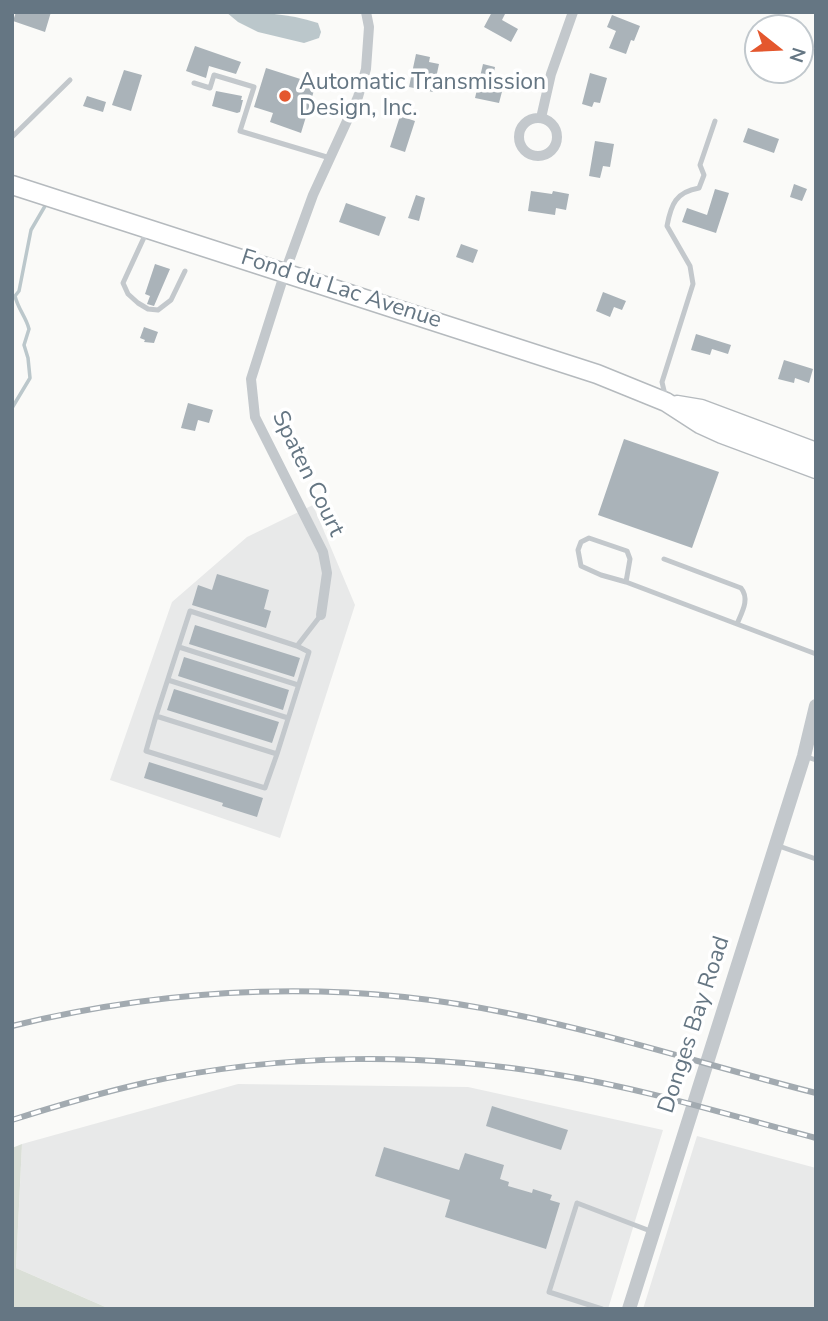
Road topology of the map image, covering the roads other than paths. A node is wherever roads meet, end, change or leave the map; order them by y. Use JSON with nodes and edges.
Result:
{"nodes":[{"id":1,"x":366,"y":12,"type":"edge"},
{"id":2,"x":573,"y":12,"type":"edge"},
{"id":3,"x":70,"y":80,"type":"dead end"},
{"id":4,"x":194,"y":83,"type":"dead end"},
{"id":5,"x":541,"y":118,"type":"dead end"},
{"id":6,"x":715,"y":121,"type":"dead end"},
{"id":7,"x":12,"y":137,"type":"edge"},
{"id":8,"x":330,"y":159,"type":"junction"},
{"id":9,"x":12,"y":185,"type":"edge"},
{"id":10,"x":148,"y":228,"type":"junction"},
{"id":11,"x":185,"y":271,"type":"dead end"},
{"id":12,"x":285,"y":272,"type":"junction"},
{"id":13,"x":666,"y":402,"type":"junction"},
{"id":14,"x":816,"y":452,"type":"edge"},
{"id":15,"x":816,"y":469,"type":"edge"},
{"id":16,"x":664,"y":559,"type":"dead end"},
{"id":17,"x":626,"y":582,"type":"junction"},
{"id":18,"x":321,"y":615,"type":"joint"},
{"id":19,"x":737,"y":624,"type":"junction"},
{"id":20,"x":298,"y":646,"type":"junction"},
{"id":21,"x":179,"y":647,"type":"junction"},
{"id":22,"x":816,"y":654,"type":"edge"},
{"id":23,"x":168,"y":680,"type":"junction"},
{"id":24,"x":298,"y":685,"type":"junction"},
{"id":25,"x":816,"y":706,"type":"edge"},
{"id":26,"x":156,"y":716,"type":"junction"},
{"id":27,"x":288,"y":718,"type":"junction"},
{"id":28,"x":816,"y":737,"type":"edge"},
{"id":29,"x":277,"y":754,"type":"junction"},
{"id":30,"x":810,"y":758,"type":"edge"},
{"id":31,"x":776,"y":845,"type":"junction"},
{"id":32,"x":816,"y":859,"type":"edge"},
{"id":33,"x":653,"y":1232,"type":"junction"},
{"id":34,"x":602,"y":1309,"type":"edge"},
{"id":35,"x":629,"y":1309,"type":"edge"}],
"edges":[{"from":1,"to":8,"type":"street","name":"Spaten Court"},
{"from":2,"to":5,"type":"street"},
{"from":3,"to":7,"type":"lane"},
{"from":4,"to":8,"type":"lane"},
{"from":6,"to":13,"type":"lane"},
{"from":8,"to":12,"type":"street","name":"Spaten Court"},
{"from":9,"to":10,"type":"main road","name":"Fond du Lac Avenue"},
{"from":10,"to":11,"type":"lane"},
{"from":10,"to":12,"type":"main road","name":"Fond du Lac Avenue"},
{"from":12,"to":13,"type":"main road","name":"Fond du Lac Avenue"},
{"from":12,"to":18,"type":"street","name":"Spaten Court"},
{"from":13,"to":14,"type":"main road","name":"Fond du Lac Avenue"},
{"from":13,"to":15,"type":"main road","name":"Fond du Lac Avenue"},
{"from":16,"to":19,"type":"lane"},
{"from":17,"to":17,"type":"lane"},
{"from":17,"to":19,"type":"lane"},
{"from":18,"to":20,"type":"lane"},
{"from":19,"to":22,"type":"lane"},
{"from":20,"to":21,"type":"lane"},
{"from":20,"to":24,"type":"lane"},
{"from":21,"to":23,"type":"lane"},
{"from":21,"to":24,"type":"lane"},
{"from":23,"to":26,"type":"lane"},
{"from":23,"to":27,"type":"lane"},
{"from":24,"to":27,"type":"lane"},
{"from":25,"to":30,"type":"street","name":"Donges Bay Road"},
{"from":26,"to":29,"type":"lane"},
{"from":26,"to":29,"type":"lane"},
{"from":27,"to":29,"type":"lane"},
{"from":28,"to":30,"type":"street","name":"Donges Bay Road"},
{"from":30,"to":31,"type":"street","name":"Donges Bay Road"},
{"from":31,"to":32,"type":"lane"},
{"from":31,"to":33,"type":"street","name":"Donges Bay Road"},
{"from":33,"to":34,"type":"lane"},
{"from":33,"to":35,"type":"street","name":"Donges Bay Road"}]}
